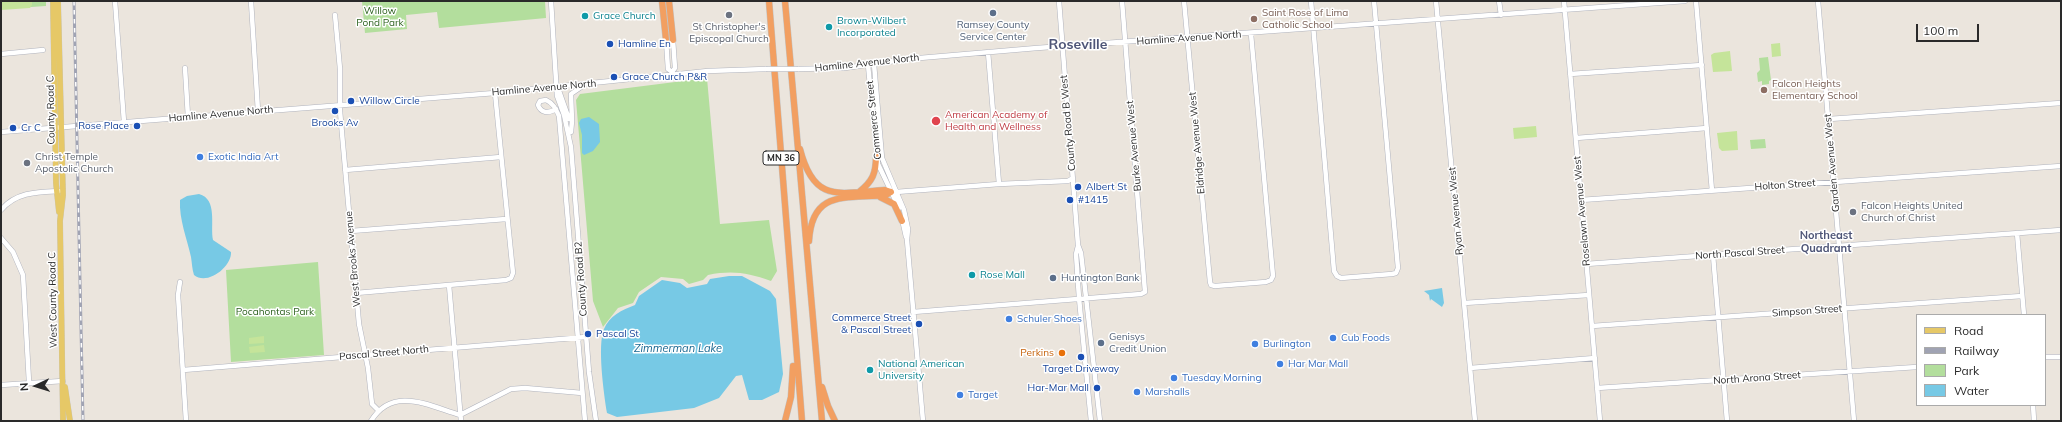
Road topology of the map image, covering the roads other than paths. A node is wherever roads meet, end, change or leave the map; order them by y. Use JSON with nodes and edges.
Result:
{"nodes":[{"id":1,"x":53,"y":1,"type":"edge"},
{"id":2,"x":58,"y":1,"type":"edge"},
{"id":3,"x":115,"y":1,"type":"edge"},
{"id":4,"x":251,"y":1,"type":"edge"},
{"id":5,"x":551,"y":1,"type":"edge"},
{"id":6,"x":662,"y":1,"type":"edge"},
{"id":7,"x":669,"y":1,"type":"edge"},
{"id":8,"x":768,"y":1,"type":"edge"},
{"id":9,"x":785,"y":1,"type":"edge"},
{"id":10,"x":1059,"y":1,"type":"edge"},
{"id":11,"x":1122,"y":1,"type":"edge"},
{"id":12,"x":1184,"y":1,"type":"edge"},
{"id":13,"x":1311,"y":1,"type":"edge"},
{"id":14,"x":1374,"y":1,"type":"edge"},
{"id":15,"x":1436,"y":1,"type":"edge"},
{"id":16,"x":1499,"y":1,"type":"edge"},
{"id":17,"x":1564,"y":1,"type":"edge"},
{"id":18,"x":1685,"y":1,"type":"edge"},
{"id":19,"x":1696,"y":1,"type":"edge"},
{"id":20,"x":1818,"y":1,"type":"edge"},
{"id":21,"x":1565,"y":10,"type":"junction"},
{"id":22,"x":335,"y":15,"type":"dead end"},
{"id":23,"x":1500,"y":15,"type":"junction"},
{"id":24,"x":1438,"y":19,"type":"junction"},
{"id":25,"x":1376,"y":24,"type":"junction"},
{"id":26,"x":1313,"y":28,"type":"junction"},
{"id":27,"x":1250,"y":34,"type":"junction"},
{"id":28,"x":1188,"y":38,"type":"junction"},
{"id":29,"x":666,"y":40,"type":"joint"},
{"id":30,"x":673,"y":40,"type":"joint"},
{"id":31,"x":1125,"y":42,"type":"junction"},
{"id":32,"x":1062,"y":46,"type":"junction"},
{"id":33,"x":43,"y":50,"type":"dead end"},
{"id":34,"x":988,"y":52,"type":"junction"},
{"id":35,"x":1,"y":54,"type":"edge"},
{"id":36,"x":874,"y":64,"type":"junction"},
{"id":37,"x":868,"y":65,"type":"junction"},
{"id":38,"x":1702,"y":65,"type":"junction"},
{"id":39,"x":185,"y":68,"type":"dead end"},
{"id":40,"x":672,"y":73,"type":"junction"},
{"id":41,"x":1570,"y":74,"type":"junction"},
{"id":42,"x":586,"y":84,"type":"junction"},
{"id":43,"x":558,"y":87,"type":"junction"},
{"id":44,"x":495,"y":93,"type":"junction"},
{"id":45,"x":2061,"y":103,"type":"edge"},
{"id":46,"x":340,"y":104,"type":"junction"},
{"id":47,"x":556,"y":109,"type":"dead end"},
{"id":48,"x":258,"y":111,"type":"junction"},
{"id":49,"x":188,"y":117,"type":"junction"},
{"id":50,"x":1829,"y":119,"type":"junction"},
{"id":51,"x":124,"y":122,"type":"junction"},
{"id":52,"x":795,"y":125,"type":"junction"},
{"id":53,"x":58,"y":127,"type":"junction"},
{"id":54,"x":1707,"y":128,"type":"junction"},
{"id":55,"x":1,"y":132,"type":"edge"},
{"id":56,"x":571,"y":132,"type":"junction"},
{"id":57,"x":569,"y":137,"type":"junction"},
{"id":58,"x":1576,"y":138,"type":"junction"},
{"id":59,"x":876,"y":156,"type":"junction"},
{"id":60,"x":501,"y":157,"type":"junction"},
{"id":61,"x":2061,"y":166,"type":"edge"},
{"id":62,"x":345,"y":170,"type":"junction"},
{"id":63,"x":1073,"y":178,"type":"junction"},
{"id":64,"x":1834,"y":182,"type":"junction"},
{"id":65,"x":999,"y":184,"type":"junction"},
{"id":66,"x":60,"y":191,"type":"junction"},
{"id":67,"x":1712,"y":191,"type":"junction"},
{"id":68,"x":859,"y":192,"type":"junction"},
{"id":69,"x":894,"y":192,"type":"junction"},
{"id":70,"x":874,"y":196,"type":"junction"},
{"id":71,"x":1581,"y":200,"type":"junction"},
{"id":72,"x":1,"y":210,"type":"edge"},
{"id":73,"x":60,"y":218,"type":"joint"},
{"id":74,"x":506,"y":219,"type":"junction"},
{"id":75,"x":902,"y":221,"type":"junction"},
{"id":76,"x":2061,"y":230,"type":"edge"},
{"id":77,"x":350,"y":231,"type":"junction"},
{"id":78,"x":2017,"y":233,"type":"junction"},
{"id":79,"x":1,"y":238,"type":"edge"},
{"id":80,"x":907,"y":240,"type":"junction"},
{"id":81,"x":1078,"y":245,"type":"junction"},
{"id":82,"x":1840,"y":246,"type":"junction"},
{"id":83,"x":1713,"y":255,"type":"junction"},
{"id":84,"x":1586,"y":264,"type":"junction"},
{"id":85,"x":809,"y":267,"type":"junction"},
{"id":86,"x":180,"y":282,"type":"dead end"},
{"id":87,"x":449,"y":285,"type":"junction"},
{"id":88,"x":356,"y":293,"type":"junction"},
{"id":89,"x":1589,"y":295,"type":"junction"},
{"id":90,"x":791,"y":296,"type":"junction"},
{"id":91,"x":2022,"y":296,"type":"junction"},
{"id":92,"x":1079,"y":298,"type":"junction"},
{"id":93,"x":1086,"y":298,"type":"junction"},
{"id":94,"x":1464,"y":303,"type":"junction"},
{"id":95,"x":1845,"y":308,"type":"junction"},
{"id":96,"x":913,"y":312,"type":"junction"},
{"id":97,"x":2024,"y":314,"type":"edge"},
{"id":98,"x":1718,"y":317,"type":"junction"},
{"id":99,"x":1592,"y":326,"type":"junction"},
{"id":100,"x":578,"y":337,"type":"junction"},
{"id":101,"x":586,"y":337,"type":"junction"},
{"id":102,"x":454,"y":347,"type":"junction"},
{"id":103,"x":815,"y":348,"type":"junction"},
{"id":104,"x":366,"y":355,"type":"junction"},
{"id":105,"x":2061,"y":356,"type":"edge"},
{"id":106,"x":2046,"y":357,"type":"edge"},
{"id":107,"x":1595,"y":358,"type":"junction"},
{"id":108,"x":1916,"y":366,"type":"edge"},
{"id":109,"x":1470,"y":368,"type":"junction"},
{"id":110,"x":183,"y":370,"type":"junction"},
{"id":111,"x":1850,"y":371,"type":"junction"},
{"id":112,"x":1724,"y":380,"type":"junction"},
{"id":113,"x":63,"y":381,"type":"junction"},
{"id":114,"x":29,"y":382,"type":"junction"},
{"id":115,"x":1,"y":385,"type":"edge"},
{"id":116,"x":1597,"y":388,"type":"junction"},
{"id":117,"x":582,"y":393,"type":"junction"},
{"id":118,"x":2033,"y":406,"type":"edge"},
{"id":119,"x":378,"y":410,"type":"junction"},
{"id":120,"x":460,"y":415,"type":"junction"},
{"id":121,"x":63,"y":421,"type":"edge"},
{"id":122,"x":70,"y":421,"type":"edge"},
{"id":123,"x":186,"y":421,"type":"edge"},
{"id":124,"x":371,"y":421,"type":"edge"},
{"id":125,"x":461,"y":421,"type":"edge"},
{"id":126,"x":585,"y":421,"type":"edge"},
{"id":127,"x":596,"y":421,"type":"edge"},
{"id":128,"x":785,"y":421,"type":"edge"},
{"id":129,"x":802,"y":421,"type":"edge"},
{"id":130,"x":822,"y":421,"type":"edge"},
{"id":131,"x":835,"y":421,"type":"edge"},
{"id":132,"x":922,"y":421,"type":"edge"},
{"id":133,"x":1090,"y":421,"type":"edge"},
{"id":134,"x":1100,"y":421,"type":"edge"},
{"id":135,"x":1475,"y":421,"type":"edge"},
{"id":136,"x":1600,"y":421,"type":"edge"},
{"id":137,"x":1727,"y":421,"type":"edge"},
{"id":138,"x":1854,"y":421,"type":"edge"},
{"id":139,"x":2034,"y":421,"type":"edge"}],
"edges":[{"from":1,"to":53,"type":"main road","name":"County Road C"},
{"from":2,"to":53,"type":"main road","name":"County Road C"},
{"from":3,"to":51,"type":"street"},
{"from":4,"to":48,"type":"street"},
{"from":5,"to":43,"type":"street","name":"County Road B2"},
{"from":6,"to":29,"type":"highway"},
{"from":7,"to":30,"type":"highway"},
{"from":8,"to":90,"type":"highway","number":"MN 36"},
{"from":9,"to":52,"type":"highway","number":"MN 36"},
{"from":10,"to":32,"type":"street","name":"County Road B West"},
{"from":11,"to":31,"type":"street","name":"Burke Avenue West"},
{"from":12,"to":28,"type":"street","name":"Eldridge Avenue West"},
{"from":13,"to":26,"type":"street"},
{"from":14,"to":25,"type":"street"},
{"from":15,"to":24,"type":"street","name":"Ryan Avenue West"},
{"from":16,"to":23,"type":"street"},
{"from":17,"to":21,"type":"street","name":"Roselawn Avenue West"},
{"from":18,"to":21,"type":"street","name":"Hamline Avenue North"},
{"from":19,"to":38,"type":"street"},
{"from":20,"to":50,"type":"street","name":"Garden Avenue West"},
{"from":21,"to":23,"type":"street","name":"Hamline Avenue North"},
{"from":21,"to":41,"type":"street","name":"Roselawn Avenue West"},
{"from":22,"to":46,"type":"street"},
{"from":23,"to":24,"type":"street","name":"Hamline Avenue North"},
{"from":24,"to":25,"type":"street","name":"Hamline Avenue North"},
{"from":24,"to":94,"type":"street","name":"Ryan Avenue West"},
{"from":25,"to":26,"type":"street","name":"Hamline Avenue North"},
{"from":25,"to":26,"type":"street"},
{"from":26,"to":27,"type":"street","name":"Hamline Avenue North"},
{"from":27,"to":28,"type":"street","name":"Hamline Avenue North"},
{"from":27,"to":28,"type":"street","name":"Eldridge Avenue West"},
{"from":28,"to":31,"type":"street","name":"Hamline Avenue North"},
{"from":29,"to":40,"type":"street"},
{"from":30,"to":40,"type":"street"},
{"from":31,"to":32,"type":"street","name":"Hamline Avenue North"},
{"from":31,"to":93,"type":"street","name":"Burke Avenue West"},
{"from":32,"to":34,"type":"street","name":"Hamline Avenue North"},
{"from":32,"to":63,"type":"street","name":"County Road B West"},
{"from":33,"to":35,"type":"street"},
{"from":34,"to":36,"type":"street","name":"Hamline Avenue North"},
{"from":34,"to":65,"type":"street"},
{"from":36,"to":37,"type":"street","name":"Hamline Avenue North"},
{"from":36,"to":69,"type":"street","name":"Commerce Street"},
{"from":37,"to":40,"type":"street","name":"Hamline Avenue North","bridge":true},
{"from":37,"to":59,"type":"street","name":"Commerce Street"},
{"from":38,"to":41,"type":"street"},
{"from":38,"to":54,"type":"street"},
{"from":39,"to":49,"type":"street"},
{"from":40,"to":42,"type":"street","name":"Hamline Avenue North"},
{"from":41,"to":58,"type":"street","name":"Roselawn Avenue West"},
{"from":42,"to":43,"type":"street","name":"Hamline Avenue North"},
{"from":42,"to":56,"type":"street"},
{"from":43,"to":44,"type":"street","name":"Hamline Avenue North"},
{"from":43,"to":56,"type":"street","name":"County Road B2"},
{"from":43,"to":57,"type":"street","name":"County Road B2"},
{"from":44,"to":46,"type":"street","name":"Hamline Avenue North"},
{"from":44,"to":60,"type":"street"},
{"from":45,"to":50,"type":"street"},
{"from":46,"to":48,"type":"street","name":"Hamline Avenue North"},
{"from":46,"to":62,"type":"street","name":"West Brooks Avenue"},
{"from":47,"to":100,"type":"street"},
{"from":48,"to":49,"type":"street","name":"Hamline Avenue North"},
{"from":49,"to":51,"type":"street","name":"Hamline Avenue North"},
{"from":50,"to":64,"type":"street","name":"Garden Avenue West"},
{"from":51,"to":53,"type":"street","name":"Hamline Avenue North"},
{"from":52,"to":68,"type":"highway"},
{"from":52,"to":85,"type":"highway","number":"MN 36"},
{"from":53,"to":55,"type":"street","name":"Hamline Avenue North"},
{"from":53,"to":66,"type":"main road","name":"County Road C"},
{"from":54,"to":58,"type":"street"},
{"from":54,"to":67,"type":"street"},
{"from":56,"to":57,"type":"street","name":"County Road B2"},
{"from":57,"to":101,"type":"street","name":"County Road B2"},
{"from":58,"to":71,"type":"street","name":"Roselawn Avenue West"},
{"from":59,"to":68,"type":"highway"},
{"from":59,"to":69,"type":"street","name":"Commerce Street"},
{"from":60,"to":62,"type":"street"},
{"from":60,"to":74,"type":"street"},
{"from":61,"to":64,"type":"street","name":"Holton Street"},
{"from":62,"to":77,"type":"street","name":"West Brooks Avenue"},
{"from":63,"to":65,"type":"street"},
{"from":63,"to":81,"type":"street","name":"County Road B West"},
{"from":64,"to":67,"type":"street","name":"Holton Street"},
{"from":64,"to":82,"type":"street","name":"Garden Avenue West"},
{"from":65,"to":69,"type":"street"},
{"from":66,"to":72,"type":"street"},
{"from":66,"to":73,"type":"main road","name":"County Road C"},
{"from":67,"to":71,"type":"street","name":"Holton Street"},
{"from":68,"to":69,"type":"highway"},
{"from":69,"to":70,"type":"highway"},
{"from":69,"to":75,"type":"street","name":"Commerce Street"},
{"from":69,"to":80,"type":"street","name":"Commerce Street"},
{"from":70,"to":75,"type":"highway"},
{"from":70,"to":85,"type":"highway"},
{"from":71,"to":84,"type":"street","name":"Roselawn Avenue West"},
{"from":73,"to":113,"type":"main road","name":"West County Road C"},
{"from":74,"to":77,"type":"street"},
{"from":74,"to":87,"type":"street"},
{"from":75,"to":80,"type":"street","name":"Commerce Street"},
{"from":76,"to":78,"type":"street","name":"North Pascal Street"},
{"from":77,"to":88,"type":"street","name":"West Brooks Avenue"},
{"from":78,"to":82,"type":"street","name":"North Pascal Street"},
{"from":78,"to":91,"type":"street"},
{"from":79,"to":114,"type":"street"},
{"from":80,"to":96,"type":"street","name":"Commerce Street"},
{"from":81,"to":92,"type":"street","name":"County Road B West"},
{"from":81,"to":93,"type":"street","name":"County Road B West"},
{"from":82,"to":83,"type":"street","name":"North Pascal Street"},
{"from":82,"to":95,"type":"street","name":"Garden Avenue West"},
{"from":83,"to":84,"type":"street","name":"North Pascal Street"},
{"from":83,"to":98,"type":"street"},
{"from":84,"to":89,"type":"street","name":"Roselawn Avenue West"},
{"from":85,"to":103,"type":"highway","number":"MN 36"},
{"from":86,"to":110,"type":"street"},
{"from":87,"to":88,"type":"street"},
{"from":87,"to":102,"type":"street"},
{"from":88,"to":104,"type":"street","name":"West Brooks Avenue"},
{"from":89,"to":94,"type":"street"},
{"from":89,"to":99,"type":"street","name":"Roselawn Avenue West"},
{"from":90,"to":128,"type":"highway"},
{"from":90,"to":129,"type":"highway","number":"MN 36"},
{"from":91,"to":95,"type":"street","name":"Simpson Street"},
{"from":91,"to":97,"type":"street"},
{"from":92,"to":93,"type":"street"},
{"from":92,"to":96,"type":"street"},
{"from":92,"to":133,"type":"street","name":"County Road B West"},
{"from":93,"to":134,"type":"street","name":"County Road B West"},
{"from":94,"to":109,"type":"street","name":"Ryan Avenue West"},
{"from":95,"to":98,"type":"street","name":"Simpson Street"},
{"from":95,"to":111,"type":"street","name":"Garden Avenue West"},
{"from":96,"to":132,"type":"street","name":"Commerce Street"},
{"from":98,"to":99,"type":"street","name":"Simpson Street"},
{"from":98,"to":112,"type":"street"},
{"from":99,"to":107,"type":"street","name":"Roselawn Avenue West"},
{"from":100,"to":101,"type":"street","name":"Pascal Street North"},
{"from":100,"to":102,"type":"street","name":"Pascal Street North"},
{"from":100,"to":117,"type":"street"},
{"from":101,"to":127,"type":"street","name":"County Road B2"},
{"from":102,"to":104,"type":"street","name":"Pascal Street North"},
{"from":102,"to":120,"type":"street"},
{"from":103,"to":130,"type":"highway","number":"MN 36"},
{"from":103,"to":131,"type":"highway"},
{"from":104,"to":110,"type":"street","name":"Pascal Street North"},
{"from":104,"to":119,"type":"street","name":"West Brooks Avenue"},
{"from":105,"to":106,"type":"street"},
{"from":107,"to":109,"type":"street"},
{"from":107,"to":116,"type":"street","name":"Roselawn Avenue West"},
{"from":108,"to":111,"type":"street","name":"North Arona Street"},
{"from":109,"to":135,"type":"street","name":"Ryan Avenue West"},
{"from":110,"to":123,"type":"street"},
{"from":111,"to":112,"type":"street","name":"North Arona Street"},
{"from":111,"to":138,"type":"street","name":"Garden Avenue West"},
{"from":112,"to":116,"type":"street","name":"North Arona Street"},
{"from":112,"to":137,"type":"street"},
{"from":113,"to":114,"type":"street"},
{"from":113,"to":121,"type":"main road","name":"West County Road C"},
{"from":113,"to":122,"type":"main road","name":"West County Road C"},
{"from":114,"to":115,"type":"street"},
{"from":116,"to":136,"type":"street","name":"Roselawn Avenue West"},
{"from":117,"to":120,"type":"street"},
{"from":117,"to":126,"type":"street"},
{"from":118,"to":139,"type":"street"},
{"from":119,"to":120,"type":"street"},
{"from":119,"to":124,"type":"street"},
{"from":120,"to":125,"type":"street"}]}
